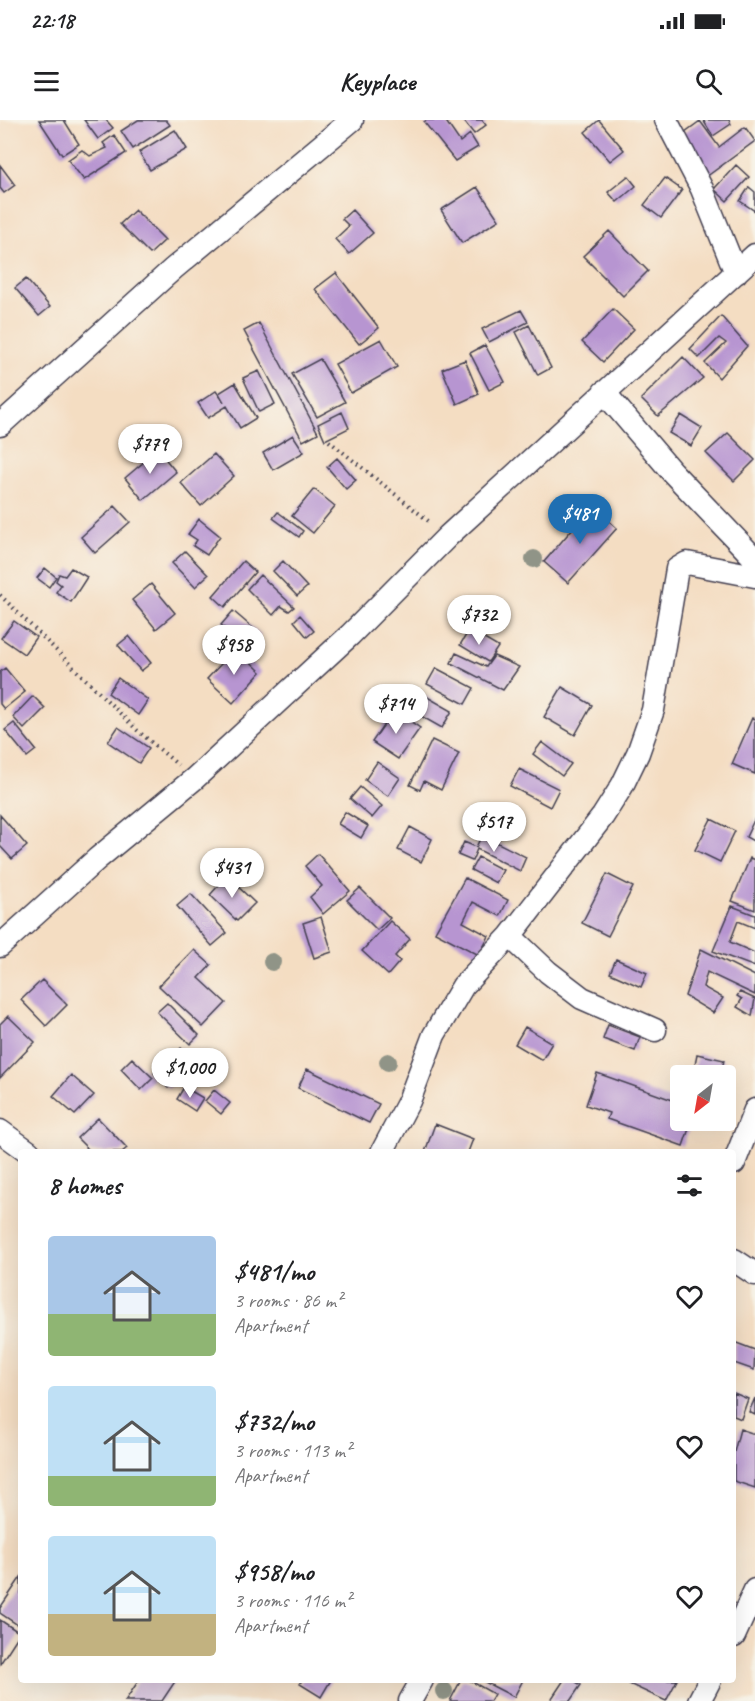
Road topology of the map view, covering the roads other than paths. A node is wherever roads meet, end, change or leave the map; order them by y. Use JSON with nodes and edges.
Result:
{"nodes":[{"id":1,"x":352,"y":120,"type":"edge"},
{"id":2,"x":666,"y":120,"type":"edge"},
{"id":3,"x":755,"y":255,"type":"edge"},
{"id":4,"x":736,"y":273,"type":"junction"},
{"id":5,"x":604,"y":392,"type":"junction"},
{"id":6,"x":0,"y":425,"type":"edge"},
{"id":7,"x":755,"y":559,"type":"edge"},
{"id":8,"x":755,"y":576,"type":"edge"},
{"id":9,"x":510,"y":936,"type":"junction"},
{"id":10,"x":0,"y":946,"type":"edge"},
{"id":11,"x":656,"y":1030,"type":"dead end"},
{"id":12,"x":755,"y":1110,"type":"edge"},
{"id":13,"x":0,"y":1131,"type":"edge"},
{"id":14,"x":25,"y":1149,"type":"edge"},
{"id":15,"x":384,"y":1149,"type":"edge"},
{"id":16,"x":736,"y":1158,"type":"edge"},
{"id":17,"x":736,"y":1261,"type":"edge"},
{"id":18,"x":755,"y":1274,"type":"edge"},
{"id":19,"x":755,"y":1590,"type":"edge"},
{"id":20,"x":736,"y":1632,"type":"edge"},
{"id":21,"x":420,"y":1683,"type":"edge"},
{"id":22,"x":708,"y":1683,"type":"edge"},
{"id":23,"x":410,"y":1701,"type":"edge"},
{"id":24,"x":699,"y":1701,"type":"edge"}],
"edges":[{"from":1,"to":6,"type":"street"},
{"from":2,"to":4,"type":"street"},
{"from":3,"to":4,"type":"street"},
{"from":4,"to":5,"type":"street"},
{"from":5,"to":7,"type":"street"},
{"from":5,"to":10,"type":"street"},
{"from":8,"to":9,"type":"street"},
{"from":9,"to":11,"type":"street"},
{"from":9,"to":15,"type":"street"},
{"from":12,"to":16,"type":"street"},
{"from":13,"to":14,"type":"street"},
{"from":17,"to":18,"type":"street"},
{"from":19,"to":20,"type":"street"},
{"from":21,"to":23,"type":"street"},
{"from":22,"to":24,"type":"street"}]}
